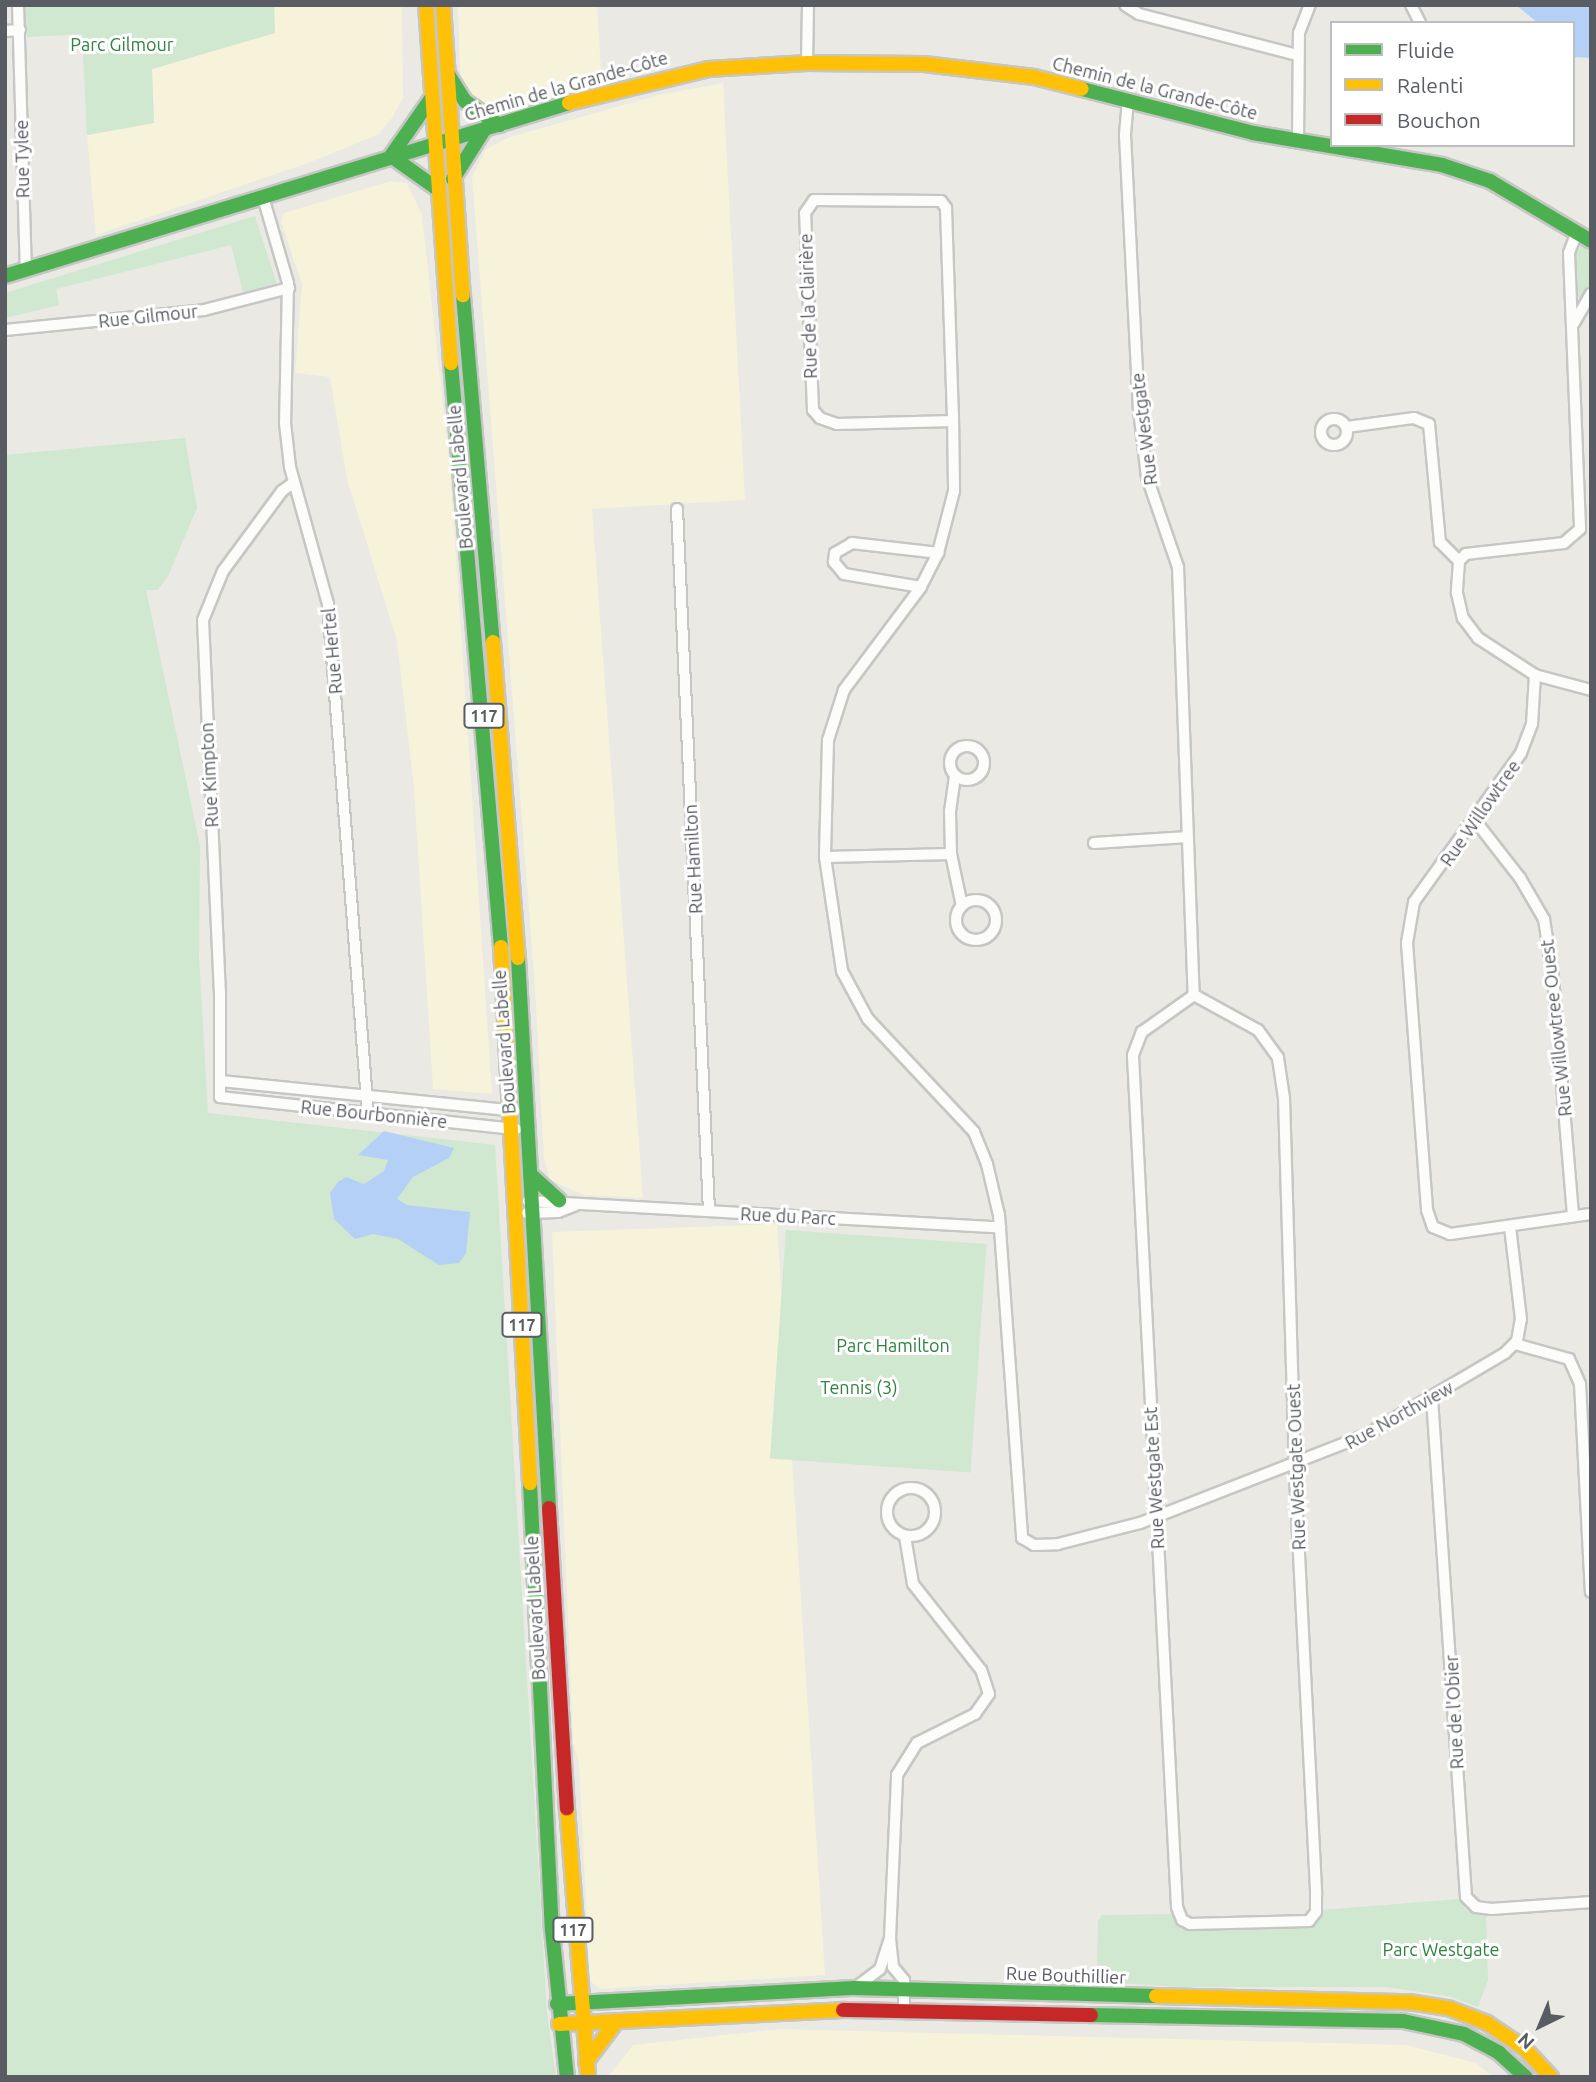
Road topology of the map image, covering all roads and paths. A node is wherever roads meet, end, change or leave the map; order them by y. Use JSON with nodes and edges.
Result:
{"nodes":[{"id":1,"x":19,"y":5,"type":"edge"},
{"id":2,"x":426,"y":5,"type":"edge"},
{"id":3,"x":443,"y":5,"type":"edge"},
{"id":4,"x":808,"y":5,"type":"edge"},
{"id":5,"x":1125,"y":5,"type":"edge"},
{"id":6,"x":1310,"y":5,"type":"edge"},
{"id":7,"x":1411,"y":5,"type":"edge"},
{"id":8,"x":1419,"y":21,"type":"edge"},
{"id":9,"x":20,"y":30,"type":"junction"},
{"id":10,"x":5,"y":31,"type":"edge"},
{"id":11,"x":1297,"y":55,"type":"junction"},
{"id":12,"x":807,"y":63,"type":"junction"},
{"id":13,"x":446,"y":72,"type":"junction"},
{"id":14,"x":430,"y":100,"type":"junction"},
{"id":15,"x":1128,"y":100,"type":"junction"},
{"id":16,"x":491,"y":128,"type":"junction"},
{"id":17,"x":451,"y":140,"type":"junction"},
{"id":18,"x":1298,"y":142,"type":"junction"},
{"id":19,"x":433,"y":145,"type":"junction"},
{"id":20,"x":391,"y":156,"type":"junction"},
{"id":21,"x":453,"y":179,"type":"junction"},
{"id":22,"x":436,"y":188,"type":"junction"},
{"id":23,"x":263,"y":197,"type":"junction"},
{"id":24,"x":1577,"y":232,"type":"junction"},
{"id":25,"x":1591,"y":241,"type":"edge"},
{"id":26,"x":26,"y":271,"type":"junction"},
{"id":27,"x":5,"y":276,"type":"edge"},
{"id":28,"x":289,"y":288,"type":"junction"},
{"id":29,"x":1591,"y":293,"type":"edge"},
{"id":30,"x":1574,"y":323,"type":"junction"},
{"id":31,"x":5,"y":330,"type":"edge"},
{"id":32,"x":953,"y":421,"type":"junction"},
{"id":33,"x":1347,"y":426,"type":"dead end"},
{"id":34,"x":1578,"y":444,"type":"junction"},
{"id":35,"x":1591,"y":444,"type":"edge"},
{"id":36,"x":293,"y":484,"type":"junction"},
{"id":37,"x":677,"y":509,"type":"dead end"},
{"id":38,"x":938,"y":553,"type":"junction"},
{"id":39,"x":1459,"y":561,"type":"junction"},
{"id":40,"x":921,"y":587,"type":"junction"},
{"id":41,"x":1535,"y":675,"type":"junction"},
{"id":42,"x":1591,"y":690,"type":"edge"},
{"id":43,"x":956,"y":776,"type":"dead end"},
{"id":44,"x":1474,"y":819,"type":"junction"},
{"id":45,"x":1188,"y":837,"type":"junction"},
{"id":46,"x":1094,"y":843,"type":"dead end"},
{"id":47,"x":951,"y":854,"type":"junction"},
{"id":48,"x":825,"y":857,"type":"junction"},
{"id":49,"x":962,"y":906,"type":"dead end"},
{"id":50,"x":1194,"y":995,"type":"junction"},
{"id":51,"x":221,"y":1081,"type":"junction"},
{"id":52,"x":220,"y":1097,"type":"joint"},
{"id":53,"x":369,"y":1097,"type":"junction"},
{"id":54,"x":528,"y":1110,"type":"junction"},
{"id":55,"x":511,"y":1111,"type":"junction"},
{"id":56,"x":368,"y":1113,"type":"junction"},
{"id":57,"x":529,"y":1128,"type":"junction"},
{"id":58,"x":512,"y":1129,"type":"junction"},
{"id":59,"x":531,"y":1175,"type":"junction"},
{"id":60,"x":559,"y":1200,"type":"junction"},
{"id":61,"x":576,"y":1205,"type":"junction"},
{"id":62,"x":516,"y":1207,"type":"junction"},
{"id":63,"x":533,"y":1207,"type":"junction"},
{"id":64,"x":709,"y":1210,"type":"junction"},
{"id":65,"x":1591,"y":1214,"type":"edge"},
{"id":66,"x":1573,"y":1216,"type":"junction"},
{"id":67,"x":1000,"y":1227,"type":"junction"},
{"id":68,"x":1510,"y":1227,"type":"junction"},
{"id":69,"x":1515,"y":1344,"type":"junction"},
{"id":70,"x":1432,"y":1398,"type":"junction"},
{"id":71,"x":1295,"y":1462,"type":"junction"},
{"id":72,"x":1157,"y":1516,"type":"junction"},
{"id":73,"x":905,"y":1536,"type":"junction"},
{"id":74,"x":1591,"y":1592,"type":"edge"},
{"id":75,"x":1591,"y":1902,"type":"edge"},
{"id":76,"x":1250,"y":1924,"type":"joint"},
{"id":77,"x":890,"y":1938,"type":"junction"},
{"id":78,"x":880,"y":1969,"type":"junction"},
{"id":79,"x":895,"y":1969,"type":"junction"},
{"id":80,"x":855,"y":1988,"type":"junction"},
{"id":81,"x":904,"y":1989,"type":"junction"},
{"id":82,"x":579,"y":2003,"type":"junction"},
{"id":83,"x":557,"y":2004,"type":"junction"},
{"id":84,"x":904,"y":2011,"type":"junction"},
{"id":85,"x":616,"y":2022,"type":"junction"},
{"id":86,"x":581,"y":2023,"type":"junction"},
{"id":87,"x":559,"y":2024,"type":"junction"},
{"id":88,"x":587,"y":2069,"type":"edge"},
{"id":89,"x":567,"y":2077,"type":"edge"},
{"id":90,"x":1526,"y":2077,"type":"edge"},
{"id":91,"x":1551,"y":2077,"type":"edge"}],
"edges":[{"from":1,"to":9,"type":"street","name":"Rue Tylee"},
{"from":2,"to":14,"type":"main road","name":"Boulevard Labelle","number":"117"},
{"from":3,"to":13,"type":"main road","name":"Boulevard Labelle","number":"117"},
{"from":4,"to":12,"type":"street"},
{"from":5,"to":11,"type":"street"},
{"from":6,"to":11,"type":"street"},
{"from":7,"to":8,"type":"street"},
{"from":9,"to":10,"type":"street"},
{"from":9,"to":26,"type":"street","name":"Rue Tylee"},
{"from":11,"to":18,"type":"street"},
{"from":12,"to":15,"type":"main road","name":"Chemin de la Grande-Côte"},
{"from":12,"to":16,"type":"main road","name":"Chemin de la Grande-Côte"},
{"from":13,"to":16,"type":"main road"},
{"from":13,"to":17,"type":"main road","name":"Boulevard Labelle","number":"117"},
{"from":14,"to":19,"type":"main road","name":"Boulevard Labelle","number":"117"},
{"from":14,"to":20,"type":"main road"},
{"from":15,"to":18,"type":"main road","name":"Chemin de la Grande-Côte"},
{"from":15,"to":45,"type":"street","name":"Rue Westgate"},
{"from":16,"to":17,"type":"main road","name":"Chemin de la Grande-Côte"},
{"from":16,"to":21,"type":"main road"},
{"from":17,"to":19,"type":"main road","name":"Chemin de la Grande-Côte"},
{"from":17,"to":21,"type":"main road","name":"Boulevard Labelle","number":"117"},
{"from":18,"to":24,"type":"main road","name":"Chemin de la Grande-Côte"},
{"from":19,"to":20,"type":"main road","name":"Chemin de la Grande-Côte"},
{"from":19,"to":22,"type":"main road","name":"Boulevard Labelle","number":"117"},
{"from":20,"to":22,"type":"main road"},
{"from":20,"to":23,"type":"main road","name":"Chemin de la Grande-Côte"},
{"from":21,"to":54,"type":"main road","name":"Boulevard Labelle","number":"117"},
{"from":22,"to":55,"type":"main road","name":"Boulevard Labelle","number":"117"},
{"from":23,"to":26,"type":"main road","name":"Chemin de la Grande-Côte"},
{"from":23,"to":28,"type":"street","name":"Rue Hertel"},
{"from":24,"to":25,"type":"main road","name":"Chemin de la Grande-Côte"},
{"from":24,"to":30,"type":"street"},
{"from":26,"to":27,"type":"main road","name":"Chemin de la Grande-Côte"},
{"from":28,"to":31,"type":"street","name":"Rue Gilmour"},
{"from":28,"to":36,"type":"street","name":"Rue Hertel"},
{"from":29,"to":30,"type":"street"},
{"from":30,"to":34,"type":"street"},
{"from":32,"to":32,"type":"street","name":"Rue de la Clairière"},
{"from":32,"to":38,"type":"street","name":"Rue de la Clairière"},
{"from":33,"to":39,"type":"street"},
{"from":34,"to":35,"type":"street"},
{"from":34,"to":39,"type":"street"},
{"from":36,"to":51,"type":"street","name":"Rue Kimpton"},
{"from":36,"to":53,"type":"street","name":"Rue Hertel"},
{"from":37,"to":64,"type":"street","name":"Rue Hamilton"},
{"from":38,"to":40,"type":"street","name":"Rue de la Clairière"},
{"from":38,"to":40,"type":"street"},
{"from":39,"to":41,"type":"street"},
{"from":40,"to":48,"type":"street","name":"Rue de la Clairière"},
{"from":41,"to":42,"type":"street"},
{"from":41,"to":44,"type":"street","name":"Rue Willowtree"},
{"from":43,"to":47,"type":"street"},
{"from":44,"to":66,"type":"street","name":"Rue Willowtree Ouest"},
{"from":44,"to":68,"type":"street","name":"Rue Willowtree"},
{"from":45,"to":46,"type":"street"},
{"from":45,"to":50,"type":"street","name":"Rue Westgate"},
{"from":47,"to":48,"type":"street"},
{"from":47,"to":49,"type":"street"},
{"from":48,"to":67,"type":"street","name":"Rue de la Clairière"},
{"from":50,"to":71,"type":"street","name":"Rue Westgate Ouest"},
{"from":50,"to":72,"type":"street","name":"Rue Westgate Est"},
{"from":51,"to":52,"type":"street","name":"Rue Kimpton"},
{"from":51,"to":53,"type":"street","name":"Rue Bourbonnière"},
{"from":52,"to":56,"type":"street","name":"Rue Bourbonnière"},
{"from":53,"to":55,"type":"street","name":"Rue Bourbonnière"},
{"from":53,"to":56,"type":"street","name":"Rue Hertel"},
{"from":54,"to":55,"type":"street","name":"Rue Bourbonnière"},
{"from":54,"to":57,"type":"main road","name":"Boulevard Labelle","number":"117"},
{"from":55,"to":58,"type":"main road","name":"Boulevard Labelle","number":"117"},
{"from":56,"to":58,"type":"street","name":"Rue Bourbonnière"},
{"from":57,"to":58,"type":"street","name":"Rue Bourbonnière"},
{"from":57,"to":59,"type":"main road","name":"Boulevard Labelle","number":"117"},
{"from":58,"to":62,"type":"main road","name":"Boulevard Labelle","number":"117"},
{"from":59,"to":60,"type":"main road"},
{"from":59,"to":63,"type":"main road","name":"Boulevard Labelle","number":"117"},
{"from":60,"to":61,"type":"street","name":"Rue du Parc"},
{"from":60,"to":63,"type":"street","name":"Rue du Parc"},
{"from":61,"to":63,"type":"street","name":"Rue du Parc"},
{"from":61,"to":64,"type":"street","name":"Rue du Parc"},
{"from":62,"to":63,"type":"street","name":"Rue du Parc"},
{"from":62,"to":83,"type":"main road","name":"Boulevard Labelle","number":"117"},
{"from":63,"to":82,"type":"main road","name":"Boulevard Labelle","number":"117"},
{"from":64,"to":67,"type":"street","name":"Rue du Parc"},
{"from":65,"to":66,"type":"street","name":"Rue Willowtree"},
{"from":66,"to":68,"type":"street","name":"Rue Willowtree"},
{"from":67,"to":72,"type":"street","name":"Rue Northview"},
{"from":68,"to":69,"type":"street"},
{"from":69,"to":70,"type":"street","name":"Rue Northview"},
{"from":69,"to":74,"type":"street"},
{"from":70,"to":71,"type":"street","name":"Rue Northview"},
{"from":70,"to":75,"type":"street","name":"Rue de l'Obier"},
{"from":71,"to":72,"type":"street","name":"Rue Northview"},
{"from":71,"to":76,"type":"street","name":"Rue Westgate Ouest"},
{"from":72,"to":76,"type":"street","name":"Rue Westgate Est"},
{"from":73,"to":73,"type":"street"},
{"from":73,"to":77,"type":"street"},
{"from":77,"to":78,"type":"street"},
{"from":77,"to":79,"type":"street"},
{"from":78,"to":79,"type":"street"},
{"from":78,"to":80,"type":"street"},
{"from":79,"to":81,"type":"street"},
{"from":80,"to":81,"type":"main road","name":"Rue Bouthillier"},
{"from":80,"to":82,"type":"main road","name":"Rue Bouthillier"},
{"from":81,"to":84,"type":"street"},
{"from":81,"to":91,"type":"main road","name":"Rue Bouthillier"},
{"from":82,"to":83,"type":"main road","name":"Rue Bouthillier"},
{"from":82,"to":86,"type":"main road","name":"Boulevard Labelle","number":"117"},
{"from":83,"to":87,"type":"main road","name":"Boulevard Labelle","number":"117"},
{"from":84,"to":85,"type":"main road"},
{"from":84,"to":90,"type":"main road"},
{"from":85,"to":86,"type":"main road"},
{"from":85,"to":88,"type":"main road"},
{"from":86,"to":87,"type":"main road"},
{"from":86,"to":88,"type":"main road","name":"Boulevard Labelle","number":"117"},
{"from":87,"to":89,"type":"main road","name":"Boulevard Labelle","number":"117"}]}
